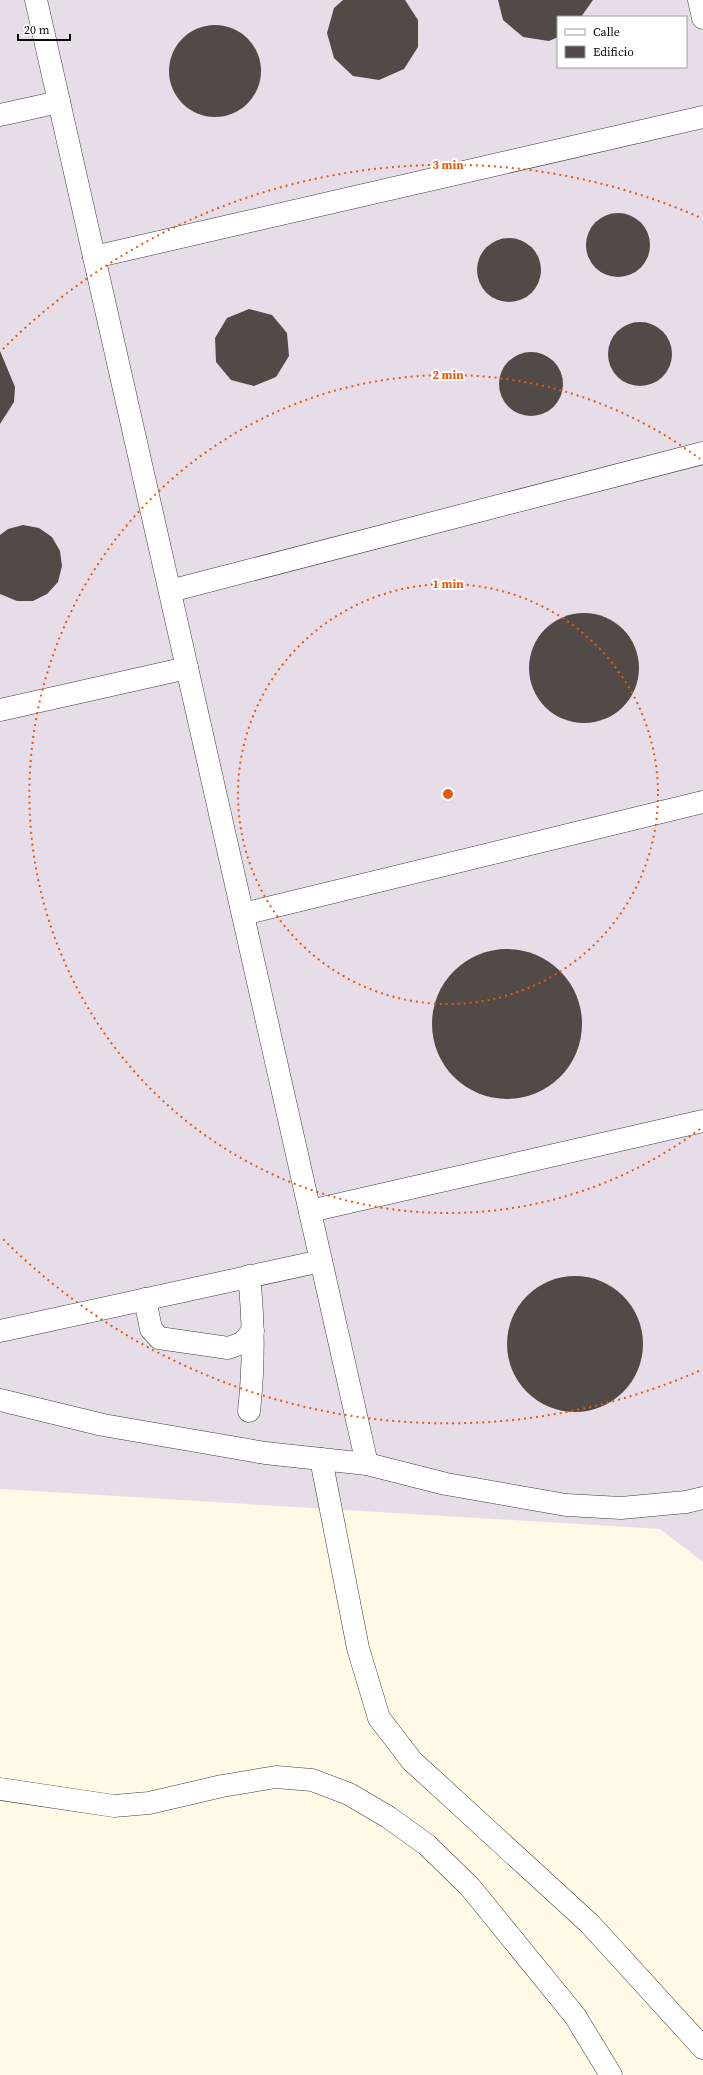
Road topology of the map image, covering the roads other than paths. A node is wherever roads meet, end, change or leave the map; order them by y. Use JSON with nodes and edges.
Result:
{"nodes":[{"id":1,"x":36,"y":0,"type":"edge"},
{"id":2,"x":699,"y":0,"type":"edge"},
{"id":3,"x":703,"y":18,"type":"edge"},
{"id":4,"x":59,"y":102,"type":"junction"},
{"id":5,"x":0,"y":115,"type":"edge"},
{"id":6,"x":703,"y":117,"type":"edge"},
{"id":7,"x":94,"y":257,"type":"junction"},
{"id":8,"x":703,"y":453,"type":"edge"},
{"id":9,"x":170,"y":591,"type":"junction"},
{"id":10,"x":187,"y":668,"type":"junction"},
{"id":11,"x":0,"y":710,"type":"edge"},
{"id":12,"x":703,"y":802,"type":"edge"},
{"id":13,"x":243,"y":914,"type":"junction"},
{"id":14,"x":703,"y":1121,"type":"edge"},
{"id":15,"x":310,"y":1211,"type":"junction"},
{"id":16,"x":321,"y":1261,"type":"junction"},
{"id":17,"x":249,"y":1276,"type":"junction"},
{"id":18,"x":145,"y":1299,"type":"junction"},
{"id":19,"x":0,"y":1331,"type":"edge"},
{"id":20,"x":253,"y":1331,"type":"junction"},
{"id":21,"x":0,"y":1400,"type":"edge"},
{"id":22,"x":249,"y":1412,"type":"dead end"},
{"id":23,"x":321,"y":1459,"type":"junction"},
{"id":24,"x":367,"y":1464,"type":"junction"},
{"id":25,"x":703,"y":1498,"type":"edge"},
{"id":26,"x":0,"y":1789,"type":"edge"},
{"id":27,"x":703,"y":2048,"type":"edge"},
{"id":28,"x":611,"y":2075,"type":"edge"}],
"edges":[{"from":1,"to":4,"type":"street"},
{"from":2,"to":3,"type":"street"},
{"from":4,"to":5,"type":"street"},
{"from":4,"to":7,"type":"street"},
{"from":6,"to":7,"type":"street"},
{"from":7,"to":9,"type":"street"},
{"from":8,"to":9,"type":"street"},
{"from":9,"to":10,"type":"street"},
{"from":10,"to":11,"type":"street"},
{"from":10,"to":13,"type":"street"},
{"from":12,"to":13,"type":"street"},
{"from":13,"to":15,"type":"street"},
{"from":14,"to":15,"type":"street"},
{"from":15,"to":16,"type":"street"},
{"from":16,"to":17,"type":"street"},
{"from":16,"to":24,"type":"street"},
{"from":17,"to":18,"type":"street"},
{"from":17,"to":20,"type":"street"},
{"from":18,"to":19,"type":"street"},
{"from":18,"to":20,"type":"street"},
{"from":20,"to":22,"type":"street"},
{"from":21,"to":23,"type":"street"},
{"from":23,"to":24,"type":"street"},
{"from":23,"to":27,"type":"street"},
{"from":24,"to":25,"type":"street"},
{"from":26,"to":28,"type":"street"}]}
